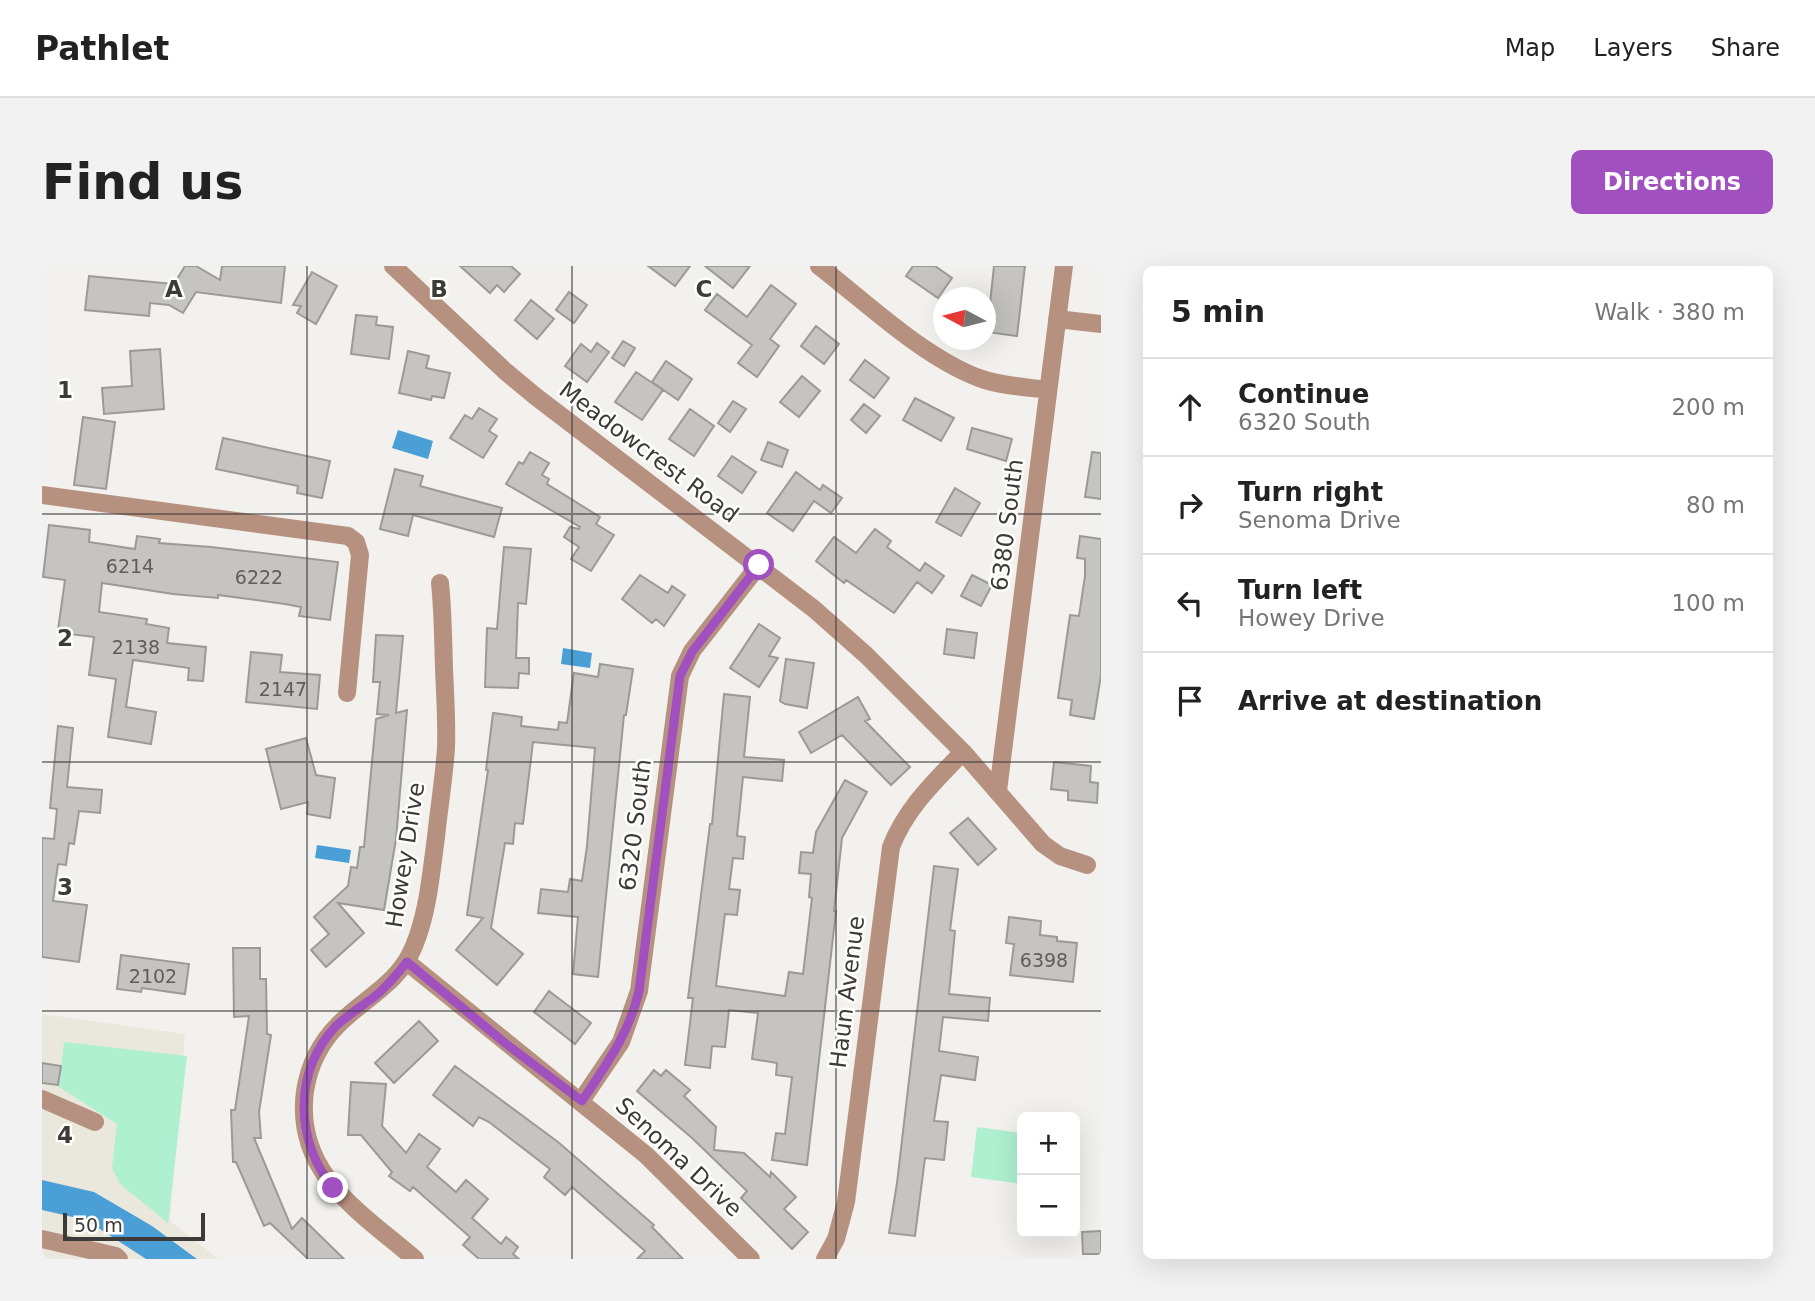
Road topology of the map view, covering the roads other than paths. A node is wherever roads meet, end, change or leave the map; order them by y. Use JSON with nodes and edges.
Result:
{"nodes":[{"id":1,"x":393,"y":266,"type":"edge"},
{"id":2,"x":819,"y":266,"type":"edge"},
{"id":3,"x":1064,"y":266,"type":"edge"},
{"id":4,"x":1057,"y":319,"type":"junction"},
{"id":5,"x":1101,"y":324,"type":"edge"},
{"id":6,"x":1048,"y":390,"type":"junction"},
{"id":7,"x":42,"y":495,"type":"edge"},
{"id":8,"x":759,"y":565,"type":"junction"},
{"id":9,"x":440,"y":583,"type":"dead end"},
{"id":10,"x":347,"y":693,"type":"dead end"},
{"id":11,"x":963,"y":752,"type":"junction"},
{"id":12,"x":999,"y":791,"type":"junction"},
{"id":13,"x":1087,"y":865,"type":"dead end"},
{"id":14,"x":407,"y":962,"type":"junction"},
{"id":15,"x":42,"y":1099,"type":"edge"},
{"id":16,"x":582,"y":1101,"type":"junction"},
{"id":17,"x":95,"y":1122,"type":"dead end"},
{"id":18,"x":42,"y":1239,"type":"edge"},
{"id":19,"x":119,"y":1259,"type":"edge"},
{"id":20,"x":415,"y":1259,"type":"edge"},
{"id":21,"x":751,"y":1259,"type":"edge"},
{"id":22,"x":825,"y":1259,"type":"edge"}],
"edges":[{"from":1,"to":8,"type":"street","name":"Meadowcrest Road"},
{"from":2,"to":6,"type":"street"},
{"from":3,"to":4,"type":"street","name":"6380 South"},
{"from":4,"to":5,"type":"street"},
{"from":4,"to":6,"type":"street","name":"6380 South"},
{"from":6,"to":12,"type":"street","name":"6380 South"},
{"from":7,"to":10,"type":"street"},
{"from":8,"to":11,"type":"street","name":"Meadowcrest Road"},
{"from":8,"to":16,"type":"street","name":"6320 South"},
{"from":9,"to":14,"type":"street","name":"Howey Drive"},
{"from":11,"to":12,"type":"street","name":"Meadowcrest Road"},
{"from":11,"to":22,"type":"street","name":"Haun Avenue"},
{"from":12,"to":13,"type":"street","name":"Meadowcrest Road"},
{"from":14,"to":16,"type":"street","name":"Senoma Drive"},
{"from":14,"to":20,"type":"street","name":"Howey Drive"},
{"from":15,"to":17,"type":"street"},
{"from":16,"to":21,"type":"street","name":"Senoma Drive"},
{"from":18,"to":19,"type":"street"}]}
